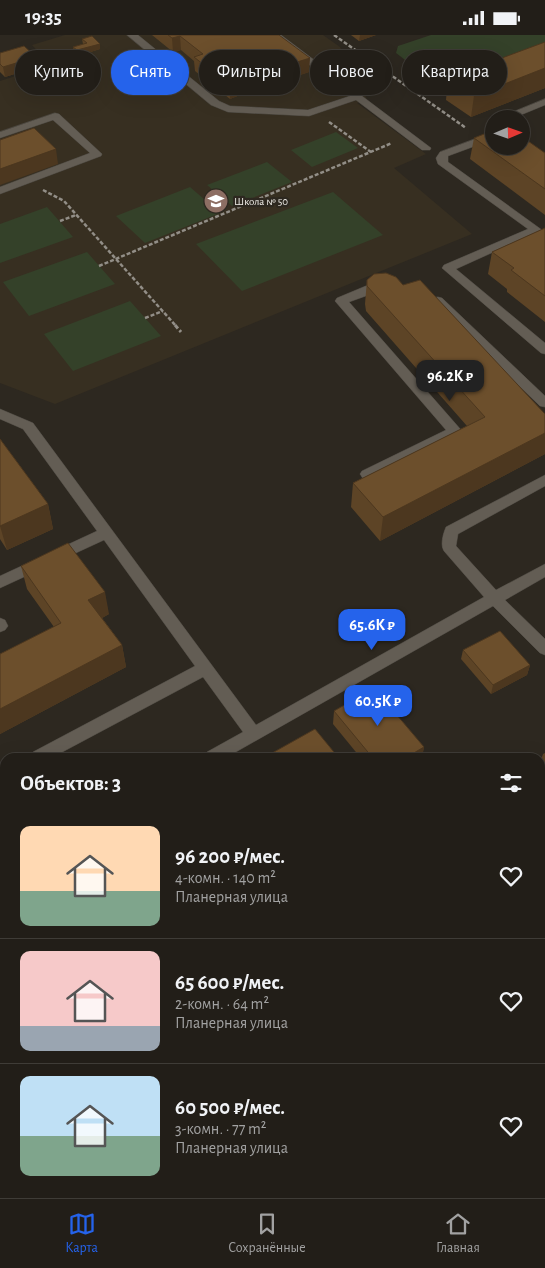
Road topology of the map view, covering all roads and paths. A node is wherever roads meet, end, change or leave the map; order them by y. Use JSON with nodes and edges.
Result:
{"nodes":[{"id":1,"x":132,"y":35,"type":"edge"},
{"id":2,"x":275,"y":35,"type":"edge"},
{"id":3,"x":334,"y":35,"type":"edge"},
{"id":4,"x":358,"y":96,"type":"junction"},
{"id":5,"x":545,"y":102,"type":"edge"},
{"id":6,"x":524,"y":110,"type":"edge"},
{"id":7,"x":314,"y":111,"type":"junction"},
{"id":8,"x":0,"y":135,"type":"edge"},
{"id":9,"x":485,"y":138,"type":"edge"},
{"id":10,"x":482,"y":139,"type":"junction"},
{"id":11,"x":397,"y":141,"type":"dead end"},
{"id":12,"x":426,"y":148,"type":"dead end"},
{"id":13,"x":372,"y":152,"type":"junction"},
{"id":14,"x":39,"y":188,"type":"dead end"},
{"id":15,"x":0,"y":191,"type":"edge"},
{"id":16,"x":76,"y":215,"type":"junction"},
{"id":17,"x":60,"y":221,"type":"dead end"},
{"id":18,"x":116,"y":259,"type":"junction"},
{"id":19,"x":99,"y":266,"type":"dead end"},
{"id":20,"x":399,"y":284,"type":"edge"},
{"id":21,"x":432,"y":295,"type":"edge"},
{"id":22,"x":162,"y":311,"type":"junction"},
{"id":23,"x":145,"y":318,"type":"dead end"},
{"id":24,"x":181,"y":332,"type":"dead end"},
{"id":25,"x":545,"y":350,"type":"edge"},
{"id":26,"x":545,"y":403,"type":"edge"},
{"id":27,"x":0,"y":414,"type":"edge"},
{"id":28,"x":545,"y":480,"type":"edge"},
{"id":29,"x":381,"y":492,"type":"edge"},
{"id":30,"x":106,"y":532,"type":"junction"},
{"id":31,"x":545,"y":570,"type":"edge"},
{"id":32,"x":0,"y":582,"type":"edge"},
{"id":33,"x":495,"y":599,"type":"junction"},
{"id":34,"x":545,"y":649,"type":"edge"},
{"id":35,"x":206,"y":668,"type":"junction"},
{"id":36,"x":254,"y":734,"type":"junction"},
{"id":37,"x":47,"y":753,"type":"edge"},
{"id":38,"x":220,"y":753,"type":"edge"}],
"edges":[{"from":1,"to":7,"type":"street"},
{"from":2,"to":4,"type":"street"},
{"from":3,"to":10,"type":"path"},
{"from":4,"to":7,"type":"street"},
{"from":4,"to":12,"type":"street"},
{"from":5,"to":6,"type":"street"},
{"from":7,"to":13,"type":"path"},
{"from":8,"to":15,"type":"street"},
{"from":9,"to":10,"type":"street"},
{"from":10,"to":25,"type":"street"},
{"from":11,"to":13,"type":"path"},
{"from":13,"to":18,"type":"path"},
{"from":14,"to":16,"type":"path"},
{"from":16,"to":17,"type":"path"},
{"from":16,"to":18,"type":"path"},
{"from":18,"to":19,"type":"path"},
{"from":18,"to":22,"type":"path"},
{"from":20,"to":29,"type":"street"},
{"from":21,"to":26,"type":"street"},
{"from":22,"to":23,"type":"path"},
{"from":22,"to":24,"type":"path"},
{"from":27,"to":30,"type":"street"},
{"from":28,"to":33,"type":"street"},
{"from":30,"to":32,"type":"street"},
{"from":30,"to":35,"type":"street"},
{"from":31,"to":33,"type":"street"},
{"from":33,"to":34,"type":"street"},
{"from":33,"to":36,"type":"street"},
{"from":35,"to":36,"type":"street"},
{"from":35,"to":37,"type":"street"},
{"from":36,"to":38,"type":"street"}]}
